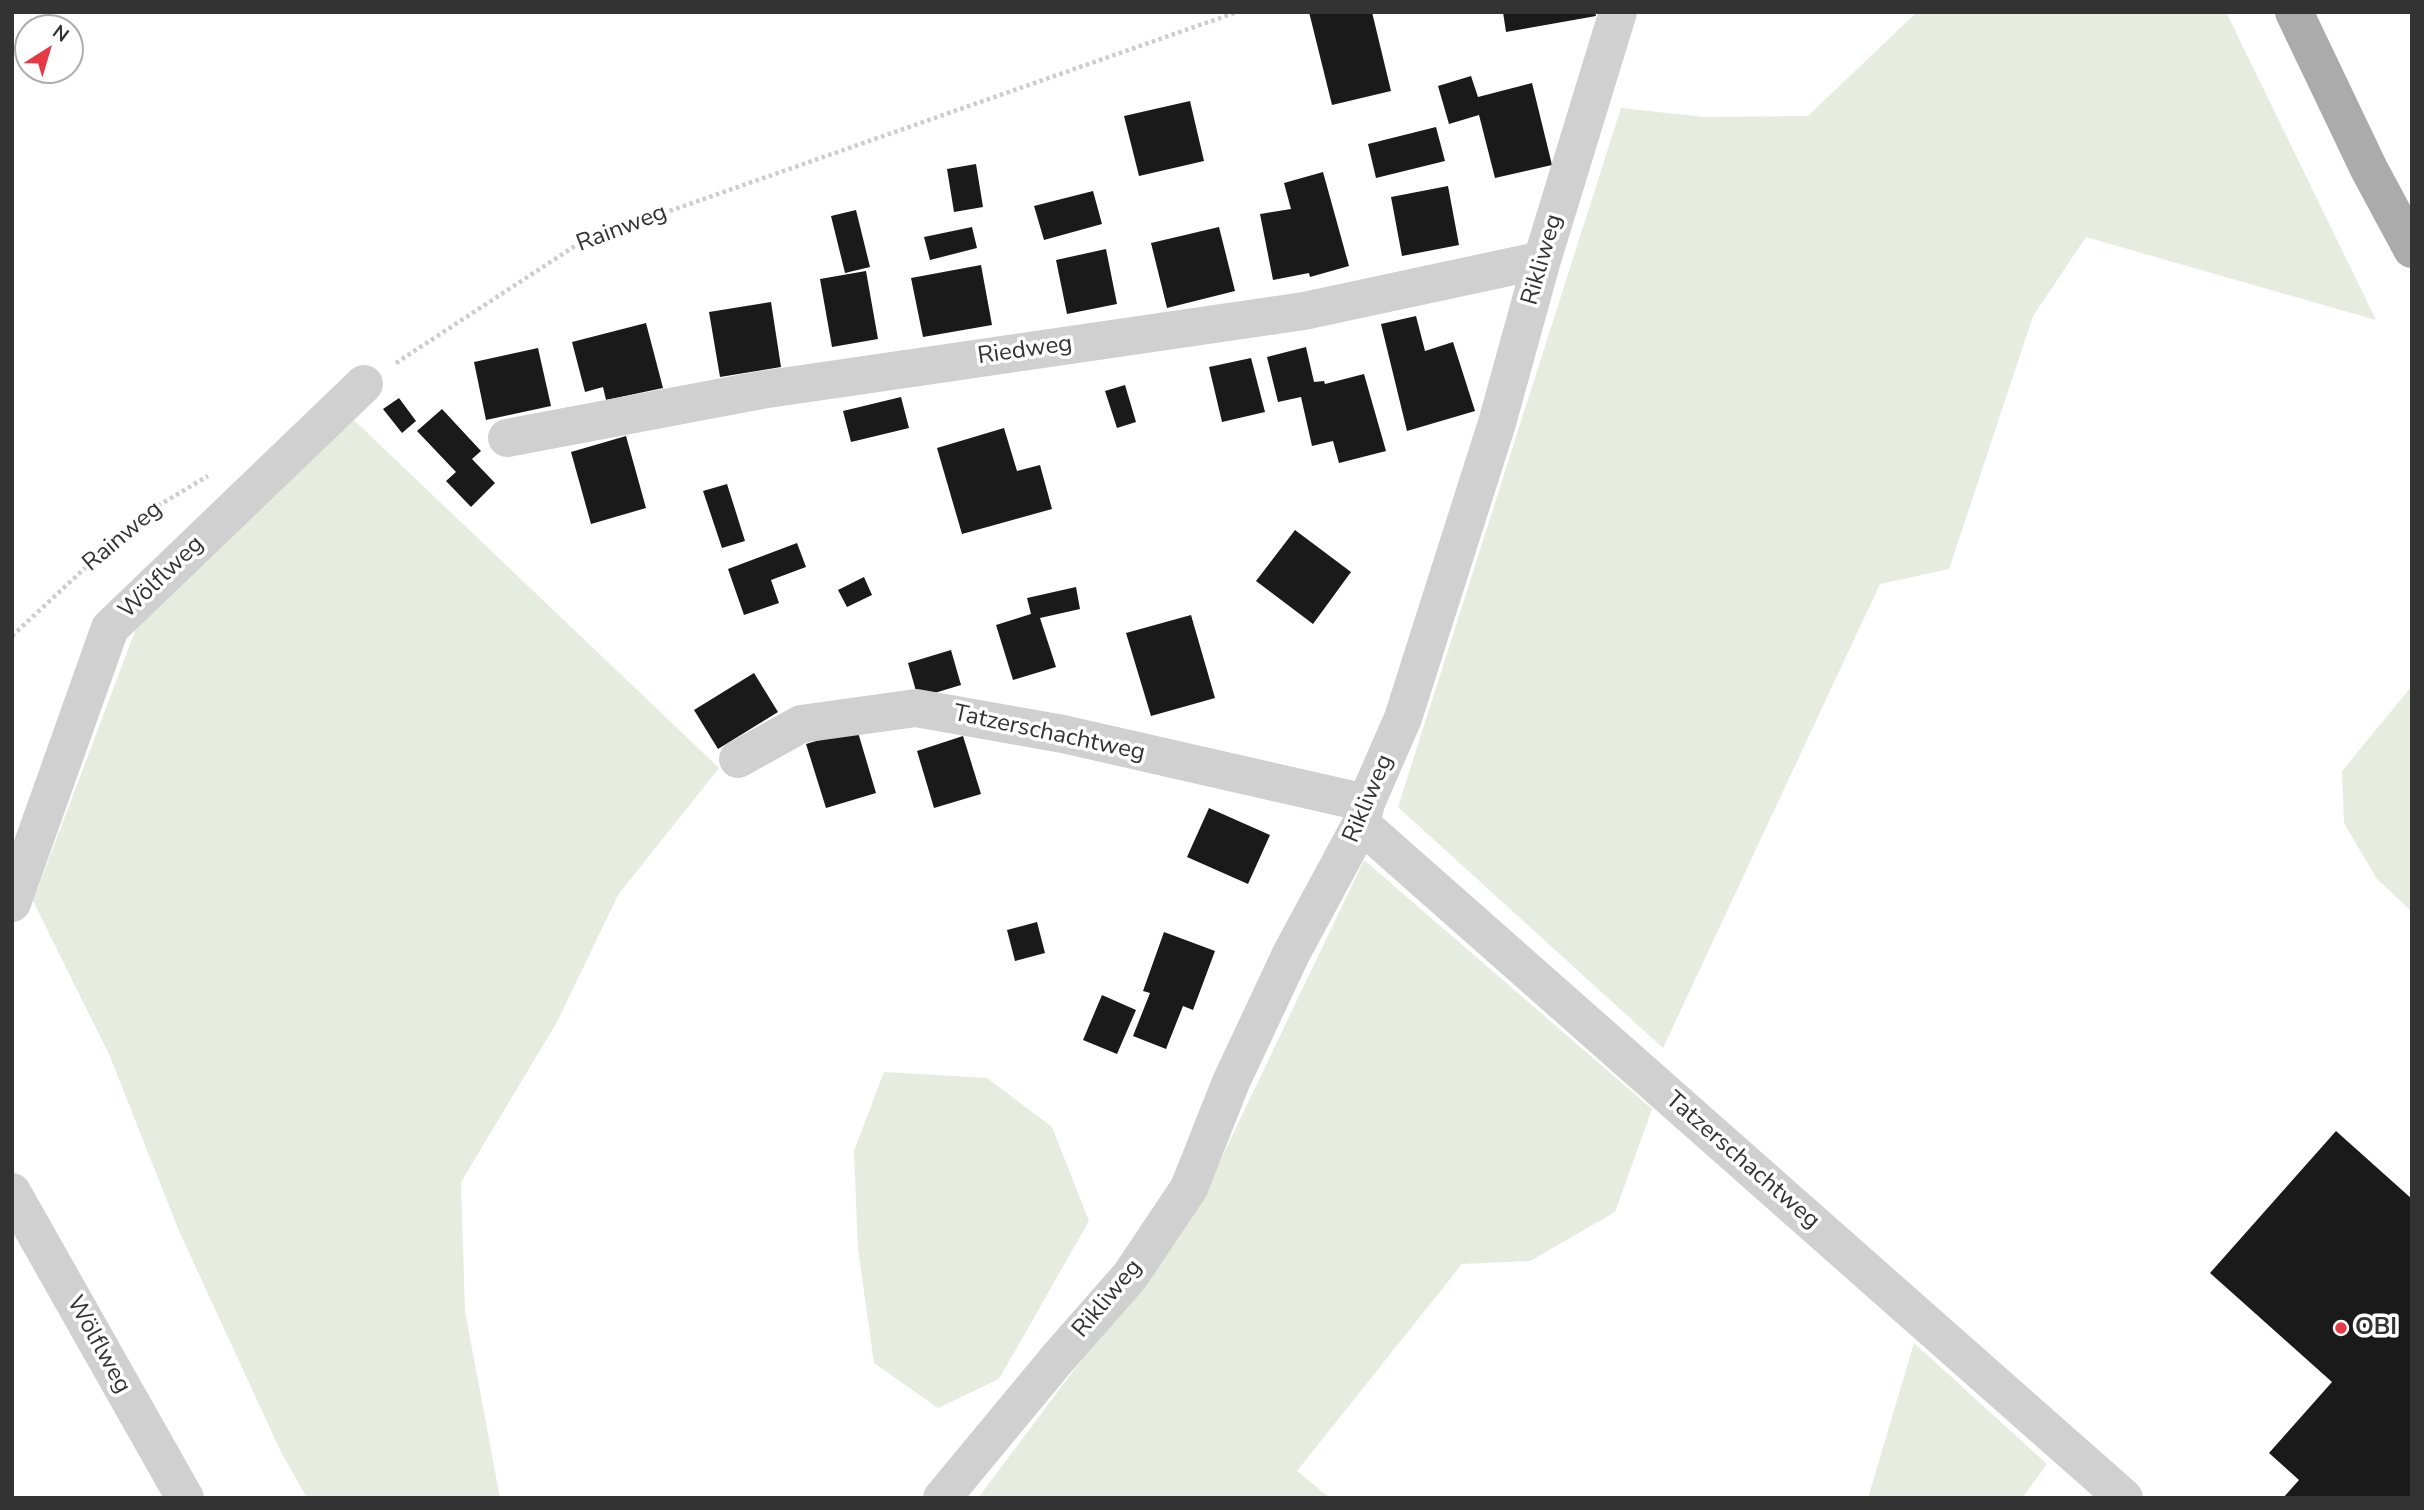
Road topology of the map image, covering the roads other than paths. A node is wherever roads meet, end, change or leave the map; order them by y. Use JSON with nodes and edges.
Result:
{"nodes":[{"id":1,"x":1618,"y":12,"type":"edge"},
{"id":2,"x":2294,"y":12,"type":"edge"},
{"id":3,"x":2412,"y":248,"type":"edge"},
{"id":4,"x":1542,"y":260,"type":"junction"},
{"id":5,"x":364,"y":384,"type":"road end"},
{"id":6,"x":507,"y":438,"type":"dead end"},
{"id":7,"x":738,"y":759,"type":"dead end"},
{"id":8,"x":1363,"y":814,"type":"junction"},
{"id":9,"x":12,"y":903,"type":"edge"},
{"id":10,"x":12,"y":1192,"type":"edge"},
{"id":11,"x":185,"y":1498,"type":"edge"},
{"id":12,"x":942,"y":1498,"type":"edge"},
{"id":13,"x":2124,"y":1498,"type":"edge"}],
"edges":[{"from":1,"to":4,"type":"street","name":"Rikliweg"},
{"from":2,"to":3,"type":"main road"},
{"from":4,"to":6,"type":"street","name":"Riedweg"},
{"from":4,"to":8,"type":"street","name":"Rikliweg"},
{"from":5,"to":9,"type":"street","name":"Wölflweg"},
{"from":7,"to":8,"type":"street","name":"Tatzerschachtweg"},
{"from":8,"to":12,"type":"street","name":"Rikliweg"},
{"from":8,"to":13,"type":"street","name":"Tatzerschachtweg"},
{"from":10,"to":11,"type":"street","name":"Wölflweg"}]}
